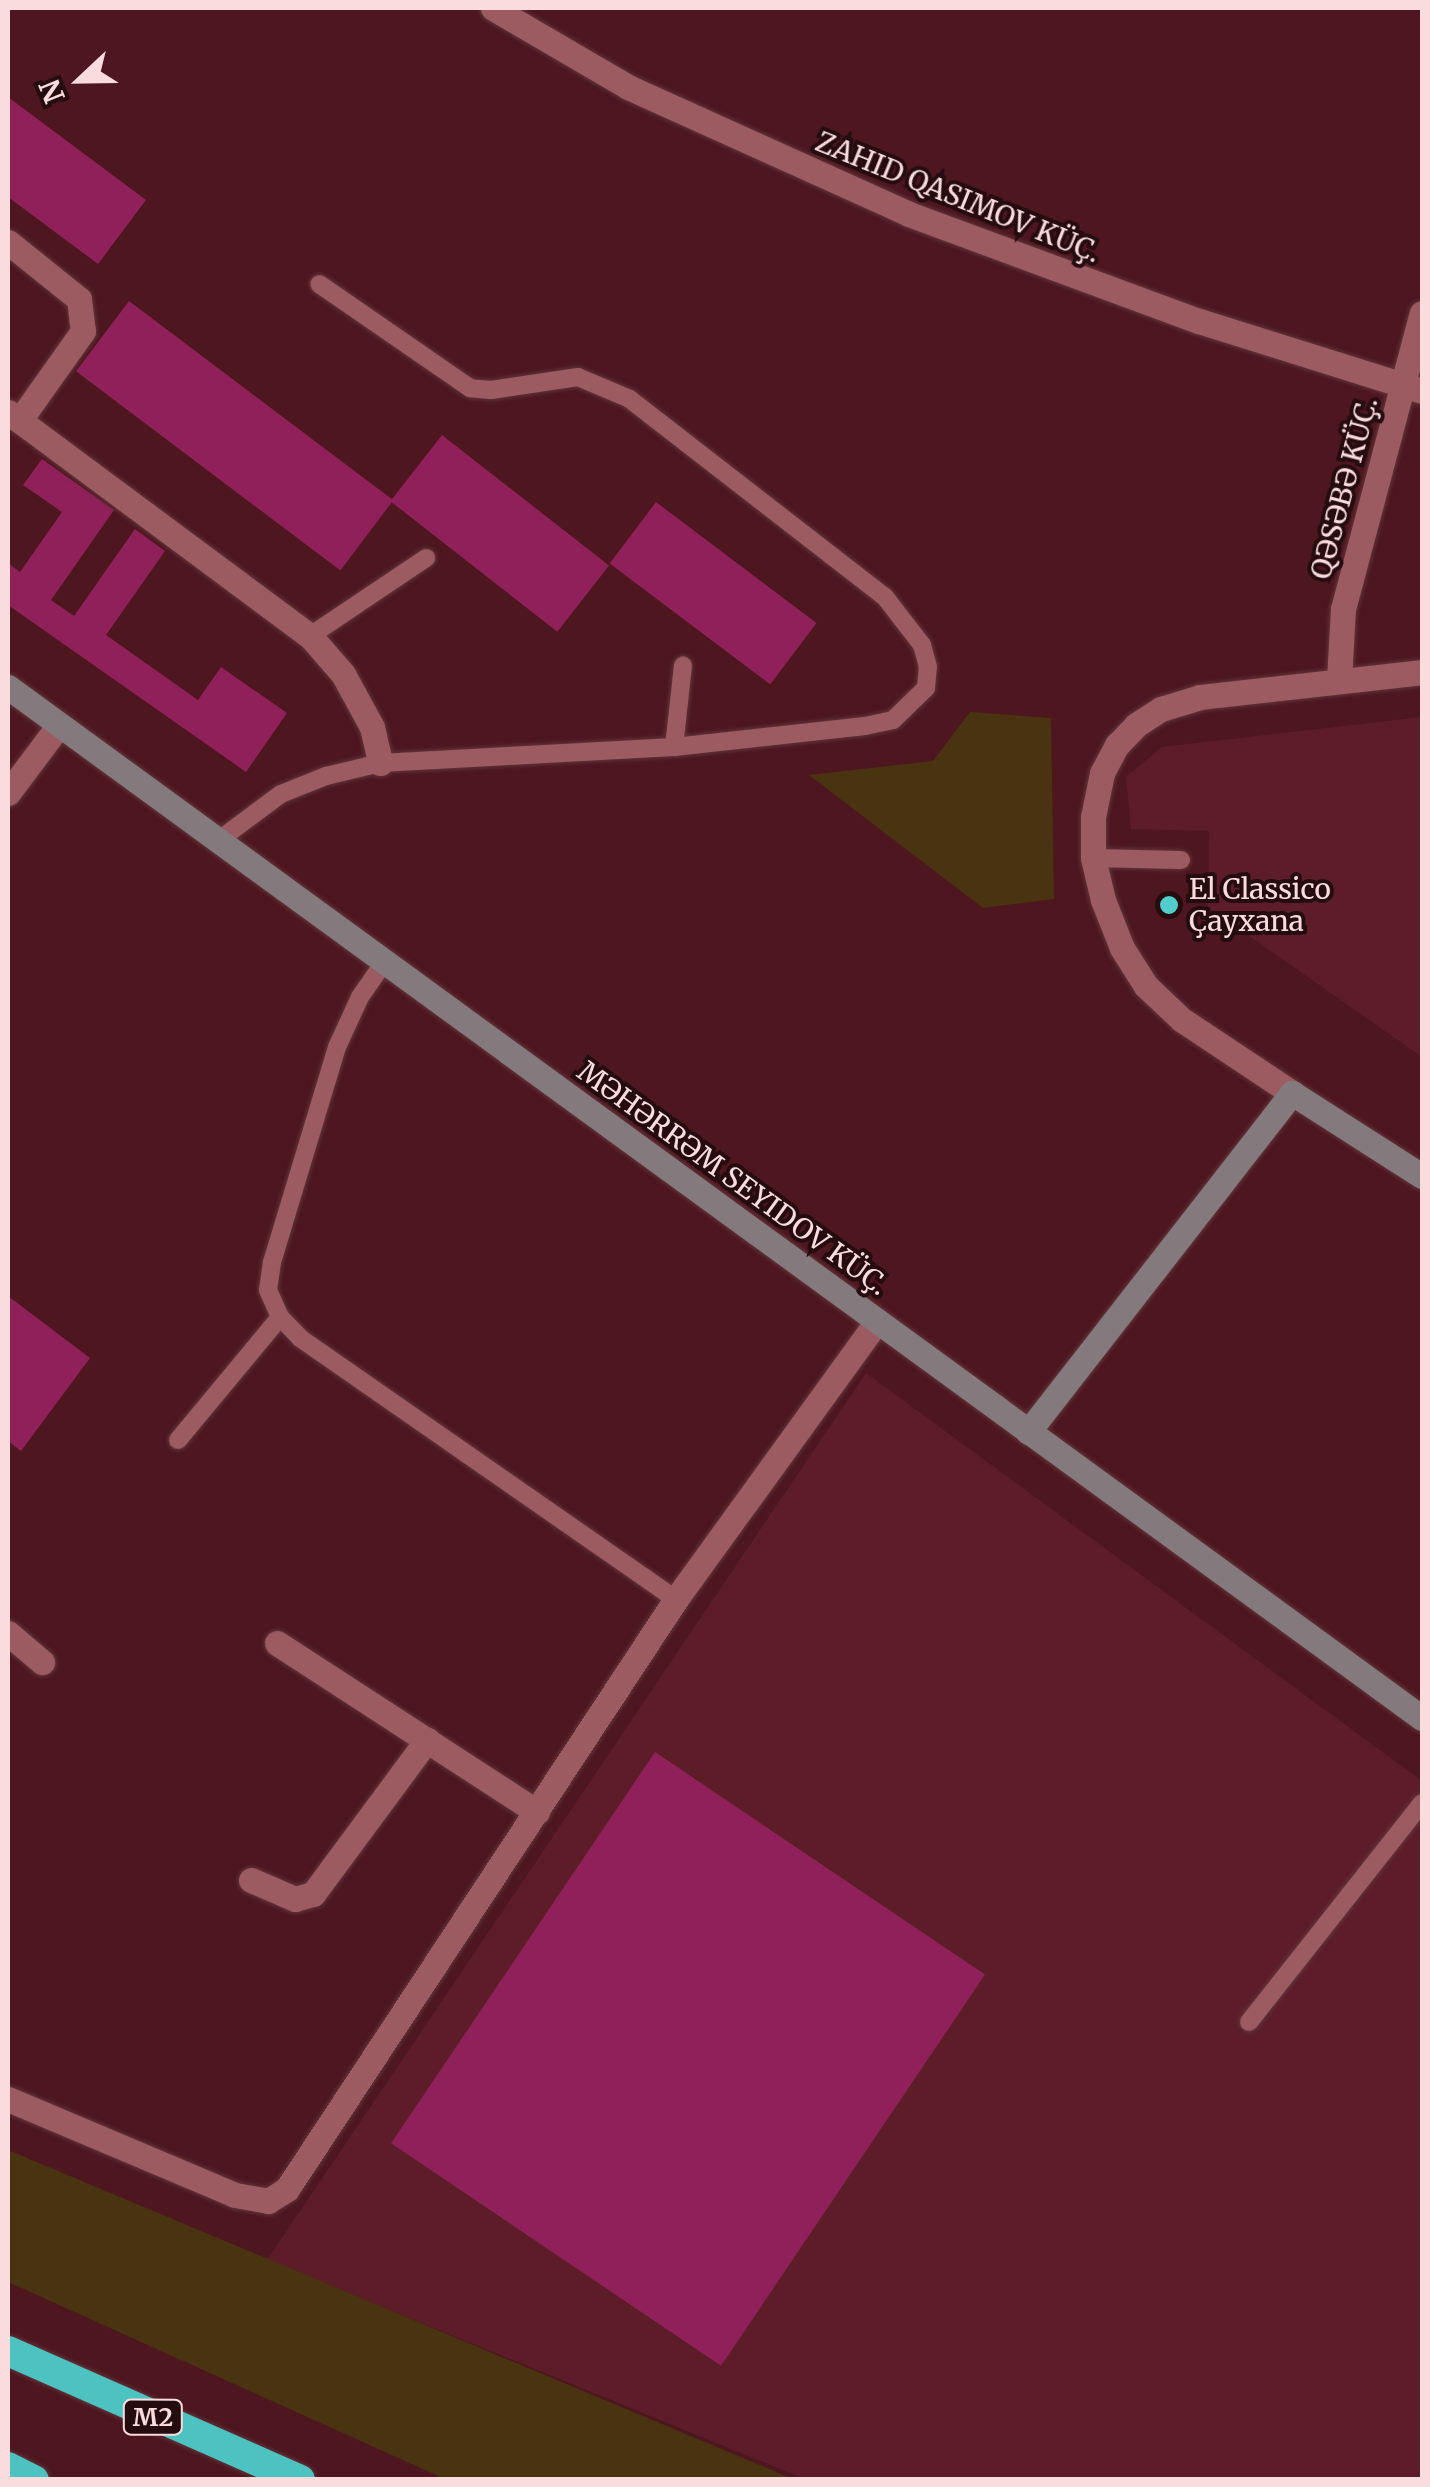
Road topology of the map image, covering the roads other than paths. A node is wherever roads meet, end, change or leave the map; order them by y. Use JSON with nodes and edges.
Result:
{"nodes":[{"id":1,"x":493,"y":8,"type":"edge"},
{"id":2,"x":8,"y":242,"type":"edge"},
{"id":3,"x":320,"y":284,"type":"dead end"},
{"id":4,"x":1422,"y":313,"type":"edge"},
{"id":5,"x":1413,"y":388,"type":"edge"},
{"id":6,"x":13,"y":416,"type":"edge"},
{"id":7,"x":426,"y":558,"type":"dead end"},
{"id":8,"x":310,"y":636,"type":"junction"},
{"id":9,"x":682,"y":664,"type":"dead end"},
{"id":10,"x":1422,"y":672,"type":"edge"},
{"id":11,"x":1339,"y":680,"type":"junction"},
{"id":12,"x":8,"y":687,"type":"edge"},
{"id":13,"x":59,"y":725,"type":"junction"},
{"id":14,"x":674,"y":747,"type":"junction"},
{"id":15,"x":380,"y":763,"type":"junction"},
{"id":16,"x":8,"y":793,"type":"edge"},
{"id":17,"x":219,"y":840,"type":"junction"},
{"id":18,"x":1093,"y":858,"type":"junction"},
{"id":19,"x":1181,"y":860,"type":"dead end"},
{"id":20,"x":385,"y":960,"type":"junction"},
{"id":21,"x":1292,"y":1094,"type":"junction"},
{"id":22,"x":1422,"y":1176,"type":"edge"},
{"id":23,"x":280,"y":1317,"type":"junction"},
{"id":24,"x":876,"y":1321,"type":"junction"},
{"id":25,"x":1028,"y":1432,"type":"junction"},
{"id":26,"x":178,"y":1440,"type":"dead end"},
{"id":27,"x":676,"y":1599,"type":"junction"},
{"id":28,"x":8,"y":1633,"type":"edge"},
{"id":29,"x":277,"y":1643,"type":"dead end"},
{"id":30,"x":42,"y":1662,"type":"dead end"},
{"id":31,"x":1422,"y":1718,"type":"edge"},
{"id":32,"x":427,"y":1740,"type":"junction"},
{"id":33,"x":1422,"y":1803,"type":"edge"},
{"id":34,"x":537,"y":1812,"type":"junction"},
{"id":35,"x":250,"y":1880,"type":"dead end"},
{"id":36,"x":1250,"y":2022,"type":"dead end"},
{"id":37,"x":8,"y":2099,"type":"edge"},
{"id":38,"x":8,"y":2351,"type":"edge"},
{"id":39,"x":8,"y":2467,"type":"edge"},
{"id":40,"x":34,"y":2480,"type":"edge"},
{"id":41,"x":300,"y":2480,"type":"edge"}],
"edges":[{"from":1,"to":5,"type":"street"},
{"from":2,"to":6,"type":"street"},
{"from":3,"to":14,"type":"lane"},
{"from":4,"to":5,"type":"street","name":"QƏSƏBƏ KÜÇ."},
{"from":5,"to":11,"type":"street","name":"QƏSƏBƏ KÜÇ."},
{"from":6,"to":8,"type":"street"},
{"from":7,"to":8,"type":"lane"},
{"from":8,"to":15,"type":"street"},
{"from":9,"to":14,"type":"lane"},
{"from":10,"to":11,"type":"street"},
{"from":11,"to":18,"type":"street"},
{"from":12,"to":13,"type":"main road","name":"MƏHƏRRƏM SEYIDOV KÜÇ."},
{"from":13,"to":16,"type":"street"},
{"from":13,"to":17,"type":"main road","name":"MƏHƏRRƏM SEYIDOV KÜÇ."},
{"from":14,"to":15,"type":"lane"},
{"from":15,"to":17,"type":"lane"},
{"from":17,"to":20,"type":"main road","name":"MƏHƏRRƏM SEYIDOV KÜÇ."},
{"from":18,"to":19,"type":"lane"},
{"from":18,"to":21,"type":"street"},
{"from":20,"to":23,"type":"lane"},
{"from":20,"to":24,"type":"main road","name":"MƏHƏRRƏM SEYIDOV KÜÇ."},
{"from":21,"to":22,"type":"main road"},
{"from":21,"to":25,"type":"main road"},
{"from":23,"to":26,"type":"lane"},
{"from":23,"to":27,"type":"lane"},
{"from":24,"to":25,"type":"main road","name":"MƏHƏRRƏM SEYIDOV KÜÇ."},
{"from":24,"to":27,"type":"street"},
{"from":25,"to":31,"type":"main road","name":"MƏHƏRRƏM SEYIDOV KÜÇ."},
{"from":27,"to":34,"type":"street"},
{"from":28,"to":30,"type":"street"},
{"from":29,"to":32,"type":"street"},
{"from":32,"to":34,"type":"street"},
{"from":32,"to":35,"type":"street"},
{"from":33,"to":36,"type":"lane"},
{"from":34,"to":37,"type":"street"},
{"from":38,"to":41,"type":"highway","number":"M2"},
{"from":39,"to":40,"type":"highway"}]}
